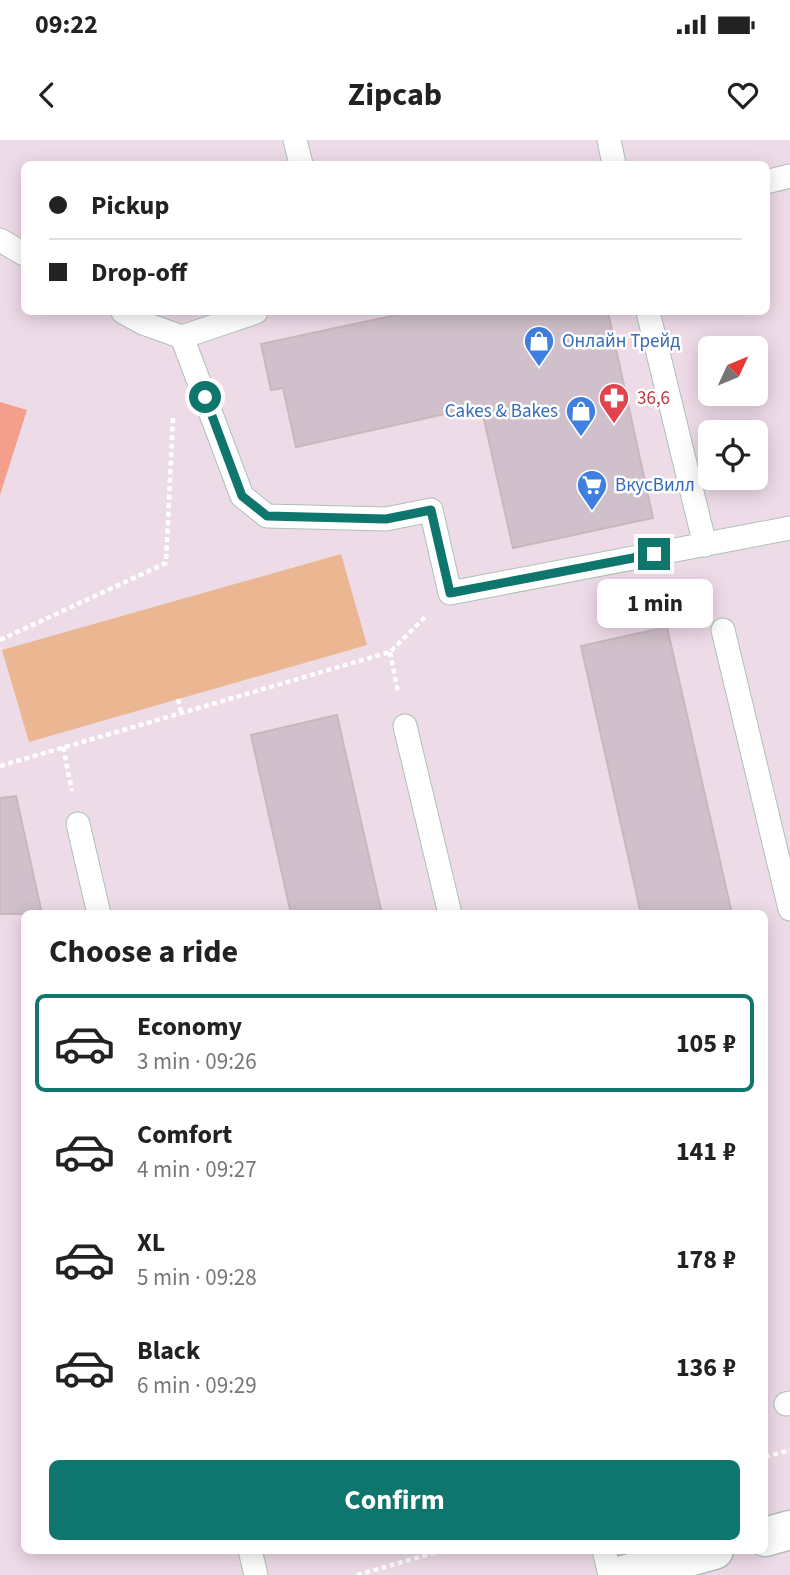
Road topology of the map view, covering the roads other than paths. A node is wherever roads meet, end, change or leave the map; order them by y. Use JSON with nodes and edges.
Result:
{"nodes":[{"id":1,"x":295,"y":140,"type":"edge"},
{"id":2,"x":609,"y":140,"type":"edge"},
{"id":3,"x":300,"y":161,"type":"edge"},
{"id":4,"x":613,"y":161,"type":"edge"},
{"id":5,"x":790,"y":176,"type":"edge"},
{"id":6,"x":770,"y":181,"type":"edge"},
{"id":7,"x":0,"y":240,"type":"edge"},
{"id":8,"x":21,"y":252,"type":"edge"},
{"id":9,"x":128,"y":315,"type":"edge"},
{"id":10,"x":247,"y":315,"type":"edge"},
{"id":11,"x":649,"y":315,"type":"edge"},
{"id":12,"x":182,"y":337,"type":"junction"},
{"id":13,"x":790,"y":528,"type":"edge"},
{"id":14,"x":705,"y":545,"type":"junction"},
{"id":15,"x":723,"y":630,"type":"dead end"},
{"id":16,"x":405,"y":726,"type":"dead end"},
{"id":17,"x":78,"y":824,"type":"road end"},
{"id":18,"x":790,"y":909,"type":"edge"},
{"id":19,"x":99,"y":910,"type":"edge"},
{"id":20,"x":449,"y":910,"type":"edge"},
{"id":21,"x":790,"y":1530,"type":"edge"},
{"id":22,"x":768,"y":1536,"type":"edge"},
{"id":23,"x":251,"y":1554,"type":"edge"},
{"id":24,"x":605,"y":1554,"type":"edge"},
{"id":25,"x":699,"y":1554,"type":"edge"},
{"id":26,"x":256,"y":1575,"type":"edge"},
{"id":27,"x":610,"y":1575,"type":"edge"},
{"id":28,"x":623,"y":1575,"type":"edge"}],
"edges":[{"from":1,"to":3,"type":"lane"},
{"from":2,"to":4,"type":"lane"},
{"from":5,"to":6,"type":"lane"},
{"from":7,"to":8,"type":"lane"},
{"from":9,"to":12,"type":"lane"},
{"from":10,"to":12,"type":"lane"},
{"from":11,"to":14,"type":"lane"},
{"from":12,"to":14,"type":"lane"},
{"from":13,"to":14,"type":"lane"},
{"from":15,"to":18,"type":"lane"},
{"from":16,"to":20,"type":"lane"},
{"from":17,"to":19,"type":"lane"},
{"from":21,"to":22,"type":"street"},
{"from":23,"to":26,"type":"lane"},
{"from":24,"to":27,"type":"lane"},
{"from":25,"to":28,"type":"street"}]}
